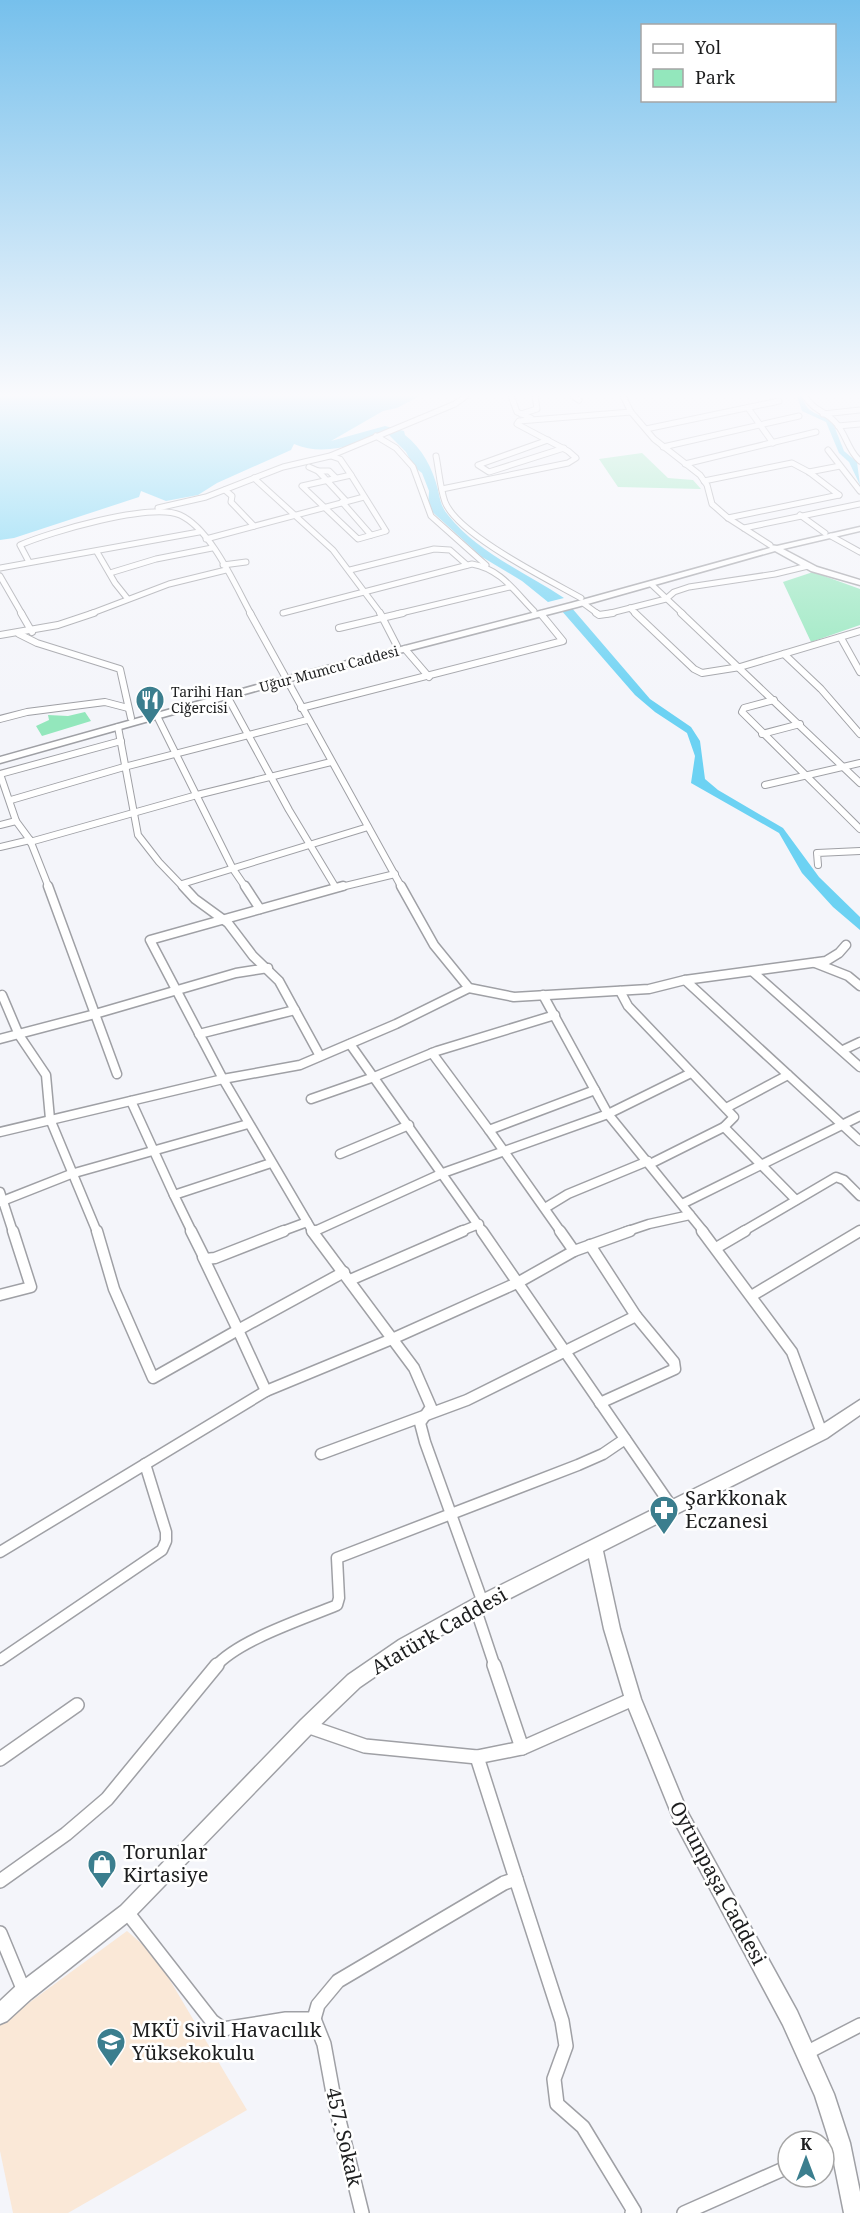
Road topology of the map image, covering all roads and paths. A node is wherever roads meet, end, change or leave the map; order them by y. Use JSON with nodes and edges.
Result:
{"nodes":[{"id":1,"x":187,"y":499,"type":"edge"},
{"id":2,"x":231,"y":499,"type":"edge"},
{"id":3,"x":277,"y":499,"type":"edge"},
{"id":4,"x":316,"y":499,"type":"edge"},
{"id":5,"x":353,"y":499,"type":"edge"},
{"id":6,"x":365,"y":499,"type":"edge"},
{"id":7,"x":425,"y":499,"type":"edge"},
{"id":8,"x":445,"y":499,"type":"edge"},
{"id":9,"x":710,"y":499,"type":"edge"},
{"id":10,"x":819,"y":499,"type":"edge"},
{"id":11,"x":344,"y":501,"type":"junction"},
{"id":12,"x":860,"y":504,"type":"edge"},
{"id":13,"x":787,"y":506,"type":"junction"},
{"id":14,"x":324,"y":507,"type":"junction"},
{"id":15,"x":801,"y":515,"type":"junction"},
{"id":16,"x":295,"y":516,"type":"junction"},
{"id":17,"x":728,"y":518,"type":"junction"},
{"id":18,"x":99,"y":521,"type":"junction"},
{"id":19,"x":254,"y":526,"type":"junction"},
{"id":20,"x":744,"y":528,"type":"junction"},
{"id":21,"x":860,"y":528,"type":"edge"},
{"id":22,"x":199,"y":532,"type":"junction"},
{"id":23,"x":371,"y":535,"type":"junction"},
{"id":24,"x":828,"y":535,"type":"junction"},
{"id":25,"x":206,"y":539,"type":"junction"},
{"id":26,"x":772,"y":547,"type":"junction"},
{"id":27,"x":212,"y":548,"type":"junction"},
{"id":28,"x":97,"y":552,"type":"junction"},
{"id":29,"x":860,"y":552,"type":"edge"},
{"id":30,"x":29,"y":562,"type":"junction"},
{"id":31,"x":246,"y":562,"type":"dead end"},
{"id":32,"x":467,"y":565,"type":"junction"},
{"id":33,"x":808,"y":566,"type":"junction"},
{"id":34,"x":224,"y":567,"type":"junction"},
{"id":35,"x":0,"y":568,"type":"edge"},
{"id":36,"x":489,"y":568,"type":"junction"},
{"id":37,"x":350,"y":570,"type":"junction"},
{"id":38,"x":110,"y":573,"type":"junction"},
{"id":39,"x":0,"y":576,"type":"edge"},
{"id":40,"x":860,"y":583,"type":"edge"},
{"id":41,"x":651,"y":584,"type":"junction"},
{"id":42,"x":510,"y":587,"type":"junction"},
{"id":43,"x":366,"y":591,"type":"junction"},
{"id":44,"x":127,"y":598,"type":"junction"},
{"id":45,"x":666,"y":599,"type":"junction"},
{"id":46,"x":577,"y":602,"type":"junction"},
{"id":47,"x":630,"y":608,"type":"junction"},
{"id":48,"x":537,"y":612,"type":"junction"},
{"id":49,"x":283,"y":613,"type":"dead end"},
{"id":50,"x":383,"y":617,"type":"junction"},
{"id":51,"x":339,"y":628,"type":"dead end"},
{"id":52,"x":860,"y":631,"type":"edge"},
{"id":53,"x":32,"y":632,"type":"junction"},
{"id":54,"x":0,"y":634,"type":"edge"},
{"id":55,"x":19,"y":634,"type":"junction"},
{"id":56,"x":841,"y":638,"type":"junction"},
{"id":57,"x":401,"y":648,"type":"junction"},
{"id":58,"x":784,"y":654,"type":"junction"},
{"id":59,"x":741,"y":667,"type":"junction"},
{"id":60,"x":860,"y":672,"type":"edge"},
{"id":61,"x":429,"y":676,"type":"junction"},
{"id":62,"x":288,"y":681,"type":"junction"},
{"id":63,"x":227,"y":696,"type":"junction"},
{"id":64,"x":774,"y":700,"type":"junction"},
{"id":65,"x":128,"y":708,"type":"junction"},
{"id":66,"x":301,"y":708,"type":"junction"},
{"id":67,"x":157,"y":716,"type":"junction"},
{"id":68,"x":0,"y":719,"type":"edge"},
{"id":69,"x":132,"y":720,"type":"junction"},
{"id":70,"x":307,"y":720,"type":"junction"},
{"id":71,"x":800,"y":724,"type":"junction"},
{"id":72,"x":117,"y":725,"type":"junction"},
{"id":73,"x":762,"y":734,"type":"junction"},
{"id":74,"x":860,"y":734,"type":"edge"},
{"id":75,"x":249,"y":735,"type":"junction"},
{"id":76,"x":121,"y":741,"type":"junction"},
{"id":77,"x":175,"y":754,"type":"junction"},
{"id":78,"x":0,"y":755,"type":"edge"},
{"id":79,"x":0,"y":760,"type":"edge"},
{"id":80,"x":331,"y":762,"type":"junction"},
{"id":81,"x":860,"y":763,"type":"edge"},
{"id":82,"x":124,"y":767,"type":"junction"},
{"id":83,"x":844,"y":767,"type":"junction"},
{"id":84,"x":0,"y":774,"type":"edge"},
{"id":85,"x":272,"y":776,"type":"junction"},
{"id":86,"x":806,"y":776,"type":"junction"},
{"id":87,"x":860,"y":783,"type":"edge"},
{"id":88,"x":765,"y":785,"type":"dead end"},
{"id":89,"x":2,"y":788,"type":"edge"},
{"id":90,"x":197,"y":795,"type":"junction"},
{"id":91,"x":11,"y":800,"type":"junction"},
{"id":92,"x":135,"y":812,"type":"junction"},
{"id":93,"x":16,"y":821,"type":"junction"},
{"id":94,"x":0,"y":825,"type":"edge"},
{"id":95,"x":368,"y":827,"type":"junction"},
{"id":96,"x":860,"y":829,"type":"edge"},
{"id":97,"x":30,"y":841,"type":"junction"},
{"id":98,"x":311,"y":846,"type":"junction"},
{"id":99,"x":0,"y":847,"type":"edge"},
{"id":100,"x":860,"y":850,"type":"edge"},
{"id":101,"x":818,"y":865,"type":"dead end"},
{"id":102,"x":233,"y":869,"type":"junction"},
{"id":103,"x":394,"y":874,"type":"junction"},
{"id":104,"x":182,"y":884,"type":"junction"},
{"id":105,"x":336,"y":888,"type":"junction"},
{"id":106,"x":260,"y":909,"type":"junction"},
{"id":107,"x":223,"y":919,"type":"junction"},
{"id":108,"x":846,"y":945,"type":"dead end"},
{"id":109,"x":811,"y":962,"type":"junction"},
{"id":110,"x":268,"y":968,"type":"junction"},
{"id":111,"x":753,"y":972,"type":"junction"},
{"id":112,"x":685,"y":980,"type":"junction"},
{"id":113,"x":860,"y":986,"type":"edge"},
{"id":114,"x":469,"y":987,"type":"junction"},
{"id":115,"x":175,"y":990,"type":"junction"},
{"id":116,"x":620,"y":991,"type":"junction"},
{"id":117,"x":2,"y":994,"type":"dead end"},
{"id":118,"x":543,"y":995,"type":"junction"},
{"id":119,"x":295,"y":1010,"type":"junction"},
{"id":120,"x":95,"y":1014,"type":"junction"},
{"id":121,"x":555,"y":1015,"type":"junction"},
{"id":122,"x":199,"y":1034,"type":"junction"},
{"id":123,"x":18,"y":1035,"type":"junction"},
{"id":124,"x":0,"y":1039,"type":"edge"},
{"id":125,"x":860,"y":1042,"type":"edge"},
{"id":126,"x":350,"y":1044,"type":"junction"},
{"id":127,"x":843,"y":1050,"type":"junction"},
{"id":128,"x":432,"y":1053,"type":"junction"},
{"id":129,"x":320,"y":1056,"type":"junction"},
{"id":130,"x":860,"y":1066,"type":"edge"},
{"id":131,"x":691,"y":1073,"type":"junction"},
{"id":132,"x":117,"y":1074,"type":"dead end"},
{"id":133,"x":788,"y":1076,"type":"junction"},
{"id":134,"x":374,"y":1077,"type":"junction"},
{"id":135,"x":223,"y":1079,"type":"junction"},
{"id":136,"x":595,"y":1090,"type":"junction"},
{"id":137,"x":311,"y":1099,"type":"dead end"},
{"id":138,"x":131,"y":1101,"type":"junction"},
{"id":139,"x":726,"y":1108,"type":"junction"},
{"id":140,"x":608,"y":1114,"type":"junction"},
{"id":141,"x":860,"y":1116,"type":"edge"},
{"id":142,"x":50,"y":1119,"type":"junction"},
{"id":143,"x":248,"y":1124,"type":"junction"},
{"id":144,"x":409,"y":1125,"type":"junction"},
{"id":145,"x":843,"y":1126,"type":"junction"},
{"id":146,"x":724,"y":1127,"type":"junction"},
{"id":147,"x":489,"y":1130,"type":"junction"},
{"id":148,"x":0,"y":1132,"type":"edge"},
{"id":149,"x":860,"y":1141,"type":"edge"},
{"id":150,"x":153,"y":1151,"type":"junction"},
{"id":151,"x":503,"y":1152,"type":"junction"},
{"id":152,"x":340,"y":1154,"type":"dead end"},
{"id":153,"x":649,"y":1162,"type":"junction"},
{"id":154,"x":271,"y":1163,"type":"junction"},
{"id":155,"x":760,"y":1166,"type":"junction"},
{"id":156,"x":443,"y":1173,"type":"junction"},
{"id":157,"x":71,"y":1174,"type":"junction"},
{"id":158,"x":174,"y":1196,"type":"junction"},
{"id":159,"x":860,"y":1196,"type":"edge"},
{"id":160,"x":1,"y":1198,"type":"edge"},
{"id":161,"x":796,"y":1200,"type":"junction"},
{"id":162,"x":682,"y":1204,"type":"junction"},
{"id":163,"x":545,"y":1208,"type":"junction"},
{"id":164,"x":690,"y":1215,"type":"junction"},
{"id":165,"x":307,"y":1222,"type":"junction"},
{"id":166,"x":479,"y":1224,"type":"junction"},
{"id":167,"x":860,"y":1231,"type":"edge"},
{"id":168,"x":313,"y":1232,"type":"junction"},
{"id":169,"x":590,"y":1245,"type":"junction"},
{"id":170,"x":716,"y":1248,"type":"junction"},
{"id":171,"x":574,"y":1251,"type":"junction"},
{"id":172,"x":204,"y":1257,"type":"junction"},
{"id":173,"x":347,"y":1276,"type":"junction"},
{"id":174,"x":519,"y":1282,"type":"junction"},
{"id":175,"x":0,"y":1295,"type":"edge"},
{"id":176,"x":753,"y":1295,"type":"junction"},
{"id":177,"x":636,"y":1316,"type":"junction"},
{"id":178,"x":238,"y":1330,"type":"junction"},
{"id":179,"x":392,"y":1339,"type":"junction"},
{"id":180,"x":565,"y":1353,"type":"junction"},
{"id":181,"x":266,"y":1390,"type":"junction"},
{"id":182,"x":600,"y":1403,"type":"junction"},
{"id":183,"x":860,"y":1407,"type":"edge"},
{"id":184,"x":426,"y":1415,"type":"junction"},
{"id":185,"x":822,"y":1433,"type":"junction"},
{"id":186,"x":625,"y":1439,"type":"junction"},
{"id":187,"x":321,"y":1454,"type":"dead end"},
{"id":188,"x":144,"y":1464,"type":"junction"},
{"id":189,"x":672,"y":1507,"type":"junction"},
{"id":190,"x":453,"y":1515,"type":"junction"},
{"id":191,"x":596,"y":1548,"type":"junction"},
{"id":192,"x":0,"y":1552,"type":"edge"},
{"id":193,"x":479,"y":1605,"type":"junction"},
{"id":194,"x":0,"y":1660,"type":"edge"},
{"id":195,"x":633,"y":1699,"type":"junction"},
{"id":196,"x":77,"y":1705,"type":"dead end"},
{"id":197,"x":307,"y":1726,"type":"junction"},
{"id":198,"x":522,"y":1748,"type":"junction"},
{"id":199,"x":477,"y":1757,"type":"junction"},
{"id":200,"x":0,"y":1759,"type":"edge"},
{"id":201,"x":516,"y":1879,"type":"junction"},
{"id":202,"x":0,"y":1881,"type":"edge"},
{"id":203,"x":127,"y":1912,"type":"junction"},
{"id":204,"x":0,"y":1933,"type":"edge"},
{"id":205,"x":24,"y":1992,"type":"junction"},
{"id":206,"x":0,"y":2014,"type":"edge"},
{"id":207,"x":314,"y":2019,"type":"junction"},
{"id":208,"x":860,"y":2025,"type":"edge"},
{"id":209,"x":806,"y":2053,"type":"junction"},
{"id":210,"x":829,"y":2129,"type":"edge"},
{"id":211,"x":836,"y":2156,"type":"edge"},
{"id":212,"x":776,"y":2172,"type":"edge"},
{"id":213,"x":855,"y":2201,"type":"edge"},
{"id":214,"x":362,"y":2213,"type":"edge"},
{"id":215,"x":632,"y":2213,"type":"edge"},
{"id":216,"x":684,"y":2213,"type":"edge"}],
"edges":[{"from":1,"to":18,"type":"street"},
{"from":2,"to":19,"type":"street"},
{"from":3,"to":16,"type":"street"},
{"from":4,"to":14,"type":"street"},
{"from":5,"to":11,"type":"street"},
{"from":6,"to":23,"type":"street"},
{"from":7,"to":36,"type":"street"},
{"from":8,"to":46,"type":"street"},
{"from":9,"to":17,"type":"street"},
{"from":10,"to":13,"type":"street"},
{"from":11,"to":14,"type":"street"},
{"from":11,"to":23,"type":"street"},
{"from":12,"to":15,"type":"street"},
{"from":13,"to":15,"type":"street"},
{"from":13,"to":17,"type":"street"},
{"from":14,"to":16,"type":"street"},
{"from":14,"to":23,"type":"street"},
{"from":15,"to":20,"type":"street"},
{"from":15,"to":24,"type":"street"},
{"from":16,"to":19,"type":"street"},
{"from":16,"to":37,"type":"street"},
{"from":17,"to":20,"type":"street"},
{"from":18,"to":22,"type":"street"},
{"from":18,"to":30,"type":"street"},
{"from":19,"to":25,"type":"street"},
{"from":20,"to":26,"type":"street"},
{"from":21,"to":24,"type":"street"},
{"from":22,"to":25,"type":"street"},
{"from":22,"to":28,"type":"street"},
{"from":24,"to":26,"type":"street"},
{"from":24,"to":29,"type":"street"},
{"from":25,"to":27,"type":"street"},
{"from":26,"to":33,"type":"street"},
{"from":26,"to":41,"type":"street"},
{"from":26,"to":46,"type":"street"},
{"from":27,"to":34,"type":"street"},
{"from":27,"to":38,"type":"street"},
{"from":28,"to":30,"type":"street"},
{"from":28,"to":38,"type":"street"},
{"from":30,"to":35,"type":"street"},
{"from":31,"to":34,"type":"street"},
{"from":32,"to":36,"type":"street"},
{"from":32,"to":37,"type":"street"},
{"from":32,"to":43,"type":"street"},
{"from":33,"to":40,"type":"street"},
{"from":33,"to":45,"type":"street"},
{"from":34,"to":44,"type":"street"},
{"from":34,"to":62,"type":"street"},
{"from":36,"to":42,"type":"street"},
{"from":37,"to":43,"type":"street"},
{"from":38,"to":44,"type":"street"},
{"from":39,"to":53,"type":"street"},
{"from":41,"to":45,"type":"street"},
{"from":41,"to":46,"type":"street"},
{"from":42,"to":48,"type":"street"},
{"from":42,"to":50,"type":"street"},
{"from":43,"to":49,"type":"street"},
{"from":43,"to":50,"type":"street"},
{"from":44,"to":53,"type":"street"},
{"from":45,"to":47,"type":"street"},
{"from":45,"to":59,"type":"street"},
{"from":46,"to":47,"type":"street"},
{"from":46,"to":48,"type":"street","name":"Uğur Mumcu Caddesi"},
{"from":47,"to":59,"type":"street"},
{"from":48,"to":57,"type":"street","name":"Uğur Mumcu Caddesi"},
{"from":48,"to":61,"type":"street"},
{"from":50,"to":51,"type":"street"},
{"from":50,"to":57,"type":"street"},
{"from":52,"to":56,"type":"street"},
{"from":53,"to":55,"type":"street"},
{"from":54,"to":55,"type":"street"},
{"from":55,"to":65,"type":"street"},
{"from":56,"to":58,"type":"street"},
{"from":56,"to":60,"type":"street"},
{"from":57,"to":61,"type":"street"},
{"from":57,"to":62,"type":"street","name":"Uğur Mumcu Caddesi"},
{"from":58,"to":59,"type":"street"},
{"from":58,"to":74,"type":"street"},
{"from":59,"to":64,"type":"street"},
{"from":61,"to":66,"type":"street"},
{"from":62,"to":63,"type":"street","name":"Uğur Mumcu Caddesi"},
{"from":62,"to":66,"type":"street"},
{"from":62,"to":69,"type":"street","name":"Uğur Mumcu Caddesi"},
{"from":63,"to":67,"type":"street","name":"Uğur Mumcu Caddesi"},
{"from":63,"to":75,"type":"street"},
{"from":64,"to":71,"type":"street"},
{"from":64,"to":73,"type":"street"},
{"from":65,"to":68,"type":"street"},
{"from":65,"to":69,"type":"street"},
{"from":66,"to":70,"type":"street"},
{"from":67,"to":69,"type":"street","name":"Uğur Mumcu Caddesi"},
{"from":67,"to":77,"type":"street"},
{"from":69,"to":72,"type":"street","name":"Uğur Mumcu Caddesi"},
{"from":70,"to":75,"type":"street"},
{"from":70,"to":80,"type":"street"},
{"from":71,"to":73,"type":"street"},
{"from":71,"to":83,"type":"street"},
{"from":72,"to":76,"type":"street"},
{"from":72,"to":78,"type":"street","name":"Uğur Mumcu Caddesi"},
{"from":72,"to":79,"type":"street","name":"Uğur Mumcu Caddesi"},
{"from":73,"to":86,"type":"street"},
{"from":75,"to":77,"type":"street"},
{"from":75,"to":85,"type":"street"},
{"from":76,"to":82,"type":"street"},
{"from":76,"to":84,"type":"street"},
{"from":77,"to":82,"type":"street"},
{"from":77,"to":90,"type":"street"},
{"from":80,"to":85,"type":"street"},
{"from":80,"to":95,"type":"street"},
{"from":81,"to":83,"type":"street"},
{"from":82,"to":91,"type":"street"},
{"from":82,"to":92,"type":"street"},
{"from":83,"to":86,"type":"street"},
{"from":83,"to":87,"type":"street"},
{"from":84,"to":89,"type":"street"},
{"from":85,"to":90,"type":"street"},
{"from":85,"to":98,"type":"street"},
{"from":86,"to":88,"type":"street"},
{"from":86,"to":96,"type":"street"},
{"from":89,"to":91,"type":"street"},
{"from":90,"to":92,"type":"street"},
{"from":90,"to":102,"type":"street"},
{"from":91,"to":93,"type":"street"},
{"from":92,"to":97,"type":"street"},
{"from":92,"to":104,"type":"street"},
{"from":93,"to":94,"type":"street"},
{"from":93,"to":97,"type":"street"},
{"from":95,"to":98,"type":"street"},
{"from":95,"to":103,"type":"street"},
{"from":97,"to":99,"type":"street"},
{"from":97,"to":120,"type":"street"},
{"from":98,"to":102,"type":"street"},
{"from":98,"to":105,"type":"street"},
{"from":100,"to":101,"type":"street"},
{"from":102,"to":104,"type":"street"},
{"from":102,"to":106,"type":"street"},
{"from":103,"to":105,"type":"street"},
{"from":103,"to":114,"type":"street"},
{"from":104,"to":107,"type":"street"},
{"from":105,"to":106,"type":"street"},
{"from":106,"to":107,"type":"street"},
{"from":107,"to":110,"type":"street"},
{"from":107,"to":115,"type":"street"},
{"from":108,"to":109,"type":"street"},
{"from":109,"to":111,"type":"street"},
{"from":109,"to":113,"type":"street"},
{"from":110,"to":115,"type":"street"},
{"from":110,"to":119,"type":"street"},
{"from":111,"to":112,"type":"street"},
{"from":111,"to":127,"type":"street"},
{"from":112,"to":116,"type":"street"},
{"from":112,"to":133,"type":"street"},
{"from":114,"to":118,"type":"street"},
{"from":114,"to":126,"type":"street"},
{"from":115,"to":120,"type":"street"},
{"from":115,"to":122,"type":"street"},
{"from":116,"to":118,"type":"street"},
{"from":116,"to":131,"type":"street"},
{"from":117,"to":123,"type":"street"},
{"from":118,"to":121,"type":"street"},
{"from":119,"to":122,"type":"street"},
{"from":119,"to":129,"type":"street"},
{"from":120,"to":123,"type":"street"},
{"from":120,"to":132,"type":"street"},
{"from":121,"to":128,"type":"street"},
{"from":121,"to":136,"type":"street"},
{"from":122,"to":135,"type":"street"},
{"from":123,"to":124,"type":"street"},
{"from":123,"to":142,"type":"street"},
{"from":125,"to":127,"type":"street"},
{"from":126,"to":129,"type":"street"},
{"from":126,"to":134,"type":"street"},
{"from":127,"to":130,"type":"street"},
{"from":128,"to":134,"type":"street"},
{"from":128,"to":147,"type":"street"},
{"from":129,"to":135,"type":"street"},
{"from":131,"to":139,"type":"street"},
{"from":131,"to":140,"type":"street"},
{"from":133,"to":139,"type":"street"},
{"from":133,"to":145,"type":"street"},
{"from":134,"to":137,"type":"street"},
{"from":134,"to":144,"type":"street"},
{"from":135,"to":138,"type":"street"},
{"from":135,"to":143,"type":"street"},
{"from":136,"to":140,"type":"street"},
{"from":136,"to":147,"type":"street"},
{"from":138,"to":142,"type":"street"},
{"from":138,"to":150,"type":"street"},
{"from":139,"to":146,"type":"street"},
{"from":140,"to":151,"type":"street"},
{"from":140,"to":153,"type":"street"},
{"from":141,"to":145,"type":"street"},
{"from":142,"to":148,"type":"street"},
{"from":142,"to":157,"type":"street"},
{"from":143,"to":150,"type":"street"},
{"from":143,"to":154,"type":"street"},
{"from":144,"to":152,"type":"street"},
{"from":144,"to":156,"type":"street"},
{"from":145,"to":149,"type":"street"},
{"from":145,"to":155,"type":"street"},
{"from":146,"to":153,"type":"street"},
{"from":146,"to":155,"type":"street"},
{"from":147,"to":151,"type":"street"},
{"from":150,"to":157,"type":"street"},
{"from":150,"to":158,"type":"street"},
{"from":151,"to":156,"type":"street"},
{"from":151,"to":163,"type":"street"},
{"from":153,"to":162,"type":"street"},
{"from":153,"to":163,"type":"street"},
{"from":154,"to":158,"type":"street"},
{"from":154,"to":165,"type":"street"},
{"from":155,"to":161,"type":"street"},
{"from":155,"to":162,"type":"street"},
{"from":156,"to":166,"type":"street"},
{"from":156,"to":168,"type":"street"},
{"from":157,"to":160,"type":"street"},
{"from":157,"to":178,"type":"street"},
{"from":158,"to":172,"type":"street"},
{"from":159,"to":161,"type":"street"},
{"from":160,"to":175,"type":"street"},
{"from":161,"to":170,"type":"street"},
{"from":162,"to":164,"type":"street"},
{"from":163,"to":171,"type":"street"},
{"from":164,"to":169,"type":"street"},
{"from":164,"to":170,"type":"street"},
{"from":165,"to":168,"type":"street"},
{"from":165,"to":172,"type":"street"},
{"from":166,"to":173,"type":"street"},
{"from":166,"to":174,"type":"street"},
{"from":167,"to":176,"type":"street"},
{"from":168,"to":173,"type":"street"},
{"from":169,"to":171,"type":"street"},
{"from":169,"to":177,"type":"street"},
{"from":170,"to":176,"type":"street"},
{"from":171,"to":174,"type":"street"},
{"from":172,"to":178,"type":"street"},
{"from":173,"to":178,"type":"street"},
{"from":173,"to":179,"type":"street"},
{"from":174,"to":179,"type":"street"},
{"from":174,"to":180,"type":"street"},
{"from":176,"to":185,"type":"street"},
{"from":177,"to":180,"type":"street"},
{"from":177,"to":182,"type":"street"},
{"from":178,"to":181,"type":"street"},
{"from":179,"to":181,"type":"street"},
{"from":179,"to":184,"type":"street"},
{"from":180,"to":182,"type":"street"},
{"from":180,"to":184,"type":"street"},
{"from":181,"to":188,"type":"street"},
{"from":182,"to":186,"type":"street"},
{"from":183,"to":185,"type":"street","name":"Atatürk Caddesi"},
{"from":184,"to":187,"type":"street"},
{"from":184,"to":190,"type":"street"},
{"from":185,"to":189,"type":"street","name":"Atatürk Caddesi"},
{"from":186,"to":189,"type":"street"},
{"from":186,"to":190,"type":"street"},
{"from":188,"to":192,"type":"street"},
{"from":188,"to":194,"type":"street"},
{"from":189,"to":191,"type":"street","name":"Atatürk Caddesi"},
{"from":190,"to":193,"type":"street"},
{"from":190,"to":202,"type":"street"},
{"from":191,"to":193,"type":"street","name":"Atatürk Caddesi"},
{"from":191,"to":195,"type":"street","name":"Oytunpaşa Caddesi"},
{"from":193,"to":197,"type":"street","name":"Atatürk Caddesi"},
{"from":193,"to":198,"type":"street"},
{"from":195,"to":198,"type":"street"},
{"from":195,"to":209,"type":"street","name":"Oytunpaşa Caddesi"},
{"from":196,"to":200,"type":"street"},
{"from":197,"to":199,"type":"street"},
{"from":197,"to":203,"type":"street","name":"Atatürk Caddesi"},
{"from":198,"to":199,"type":"street"},
{"from":199,"to":201,"type":"street"},
{"from":201,"to":207,"type":"street"},
{"from":201,"to":215,"type":"street"},
{"from":203,"to":205,"type":"street","name":"Atatürk Caddesi"},
{"from":203,"to":207,"type":"street"},
{"from":204,"to":205,"type":"street"},
{"from":205,"to":206,"type":"street","name":"Atatürk Caddesi"},
{"from":207,"to":214,"type":"street","name":"457. Sokak"},
{"from":208,"to":209,"type":"street"},
{"from":209,"to":210,"type":"street","name":"Oytunpaşa Caddesi"},
{"from":211,"to":213,"type":"street","name":"Oytunpaşa Caddesi"},
{"from":212,"to":216,"type":"street"}]}
